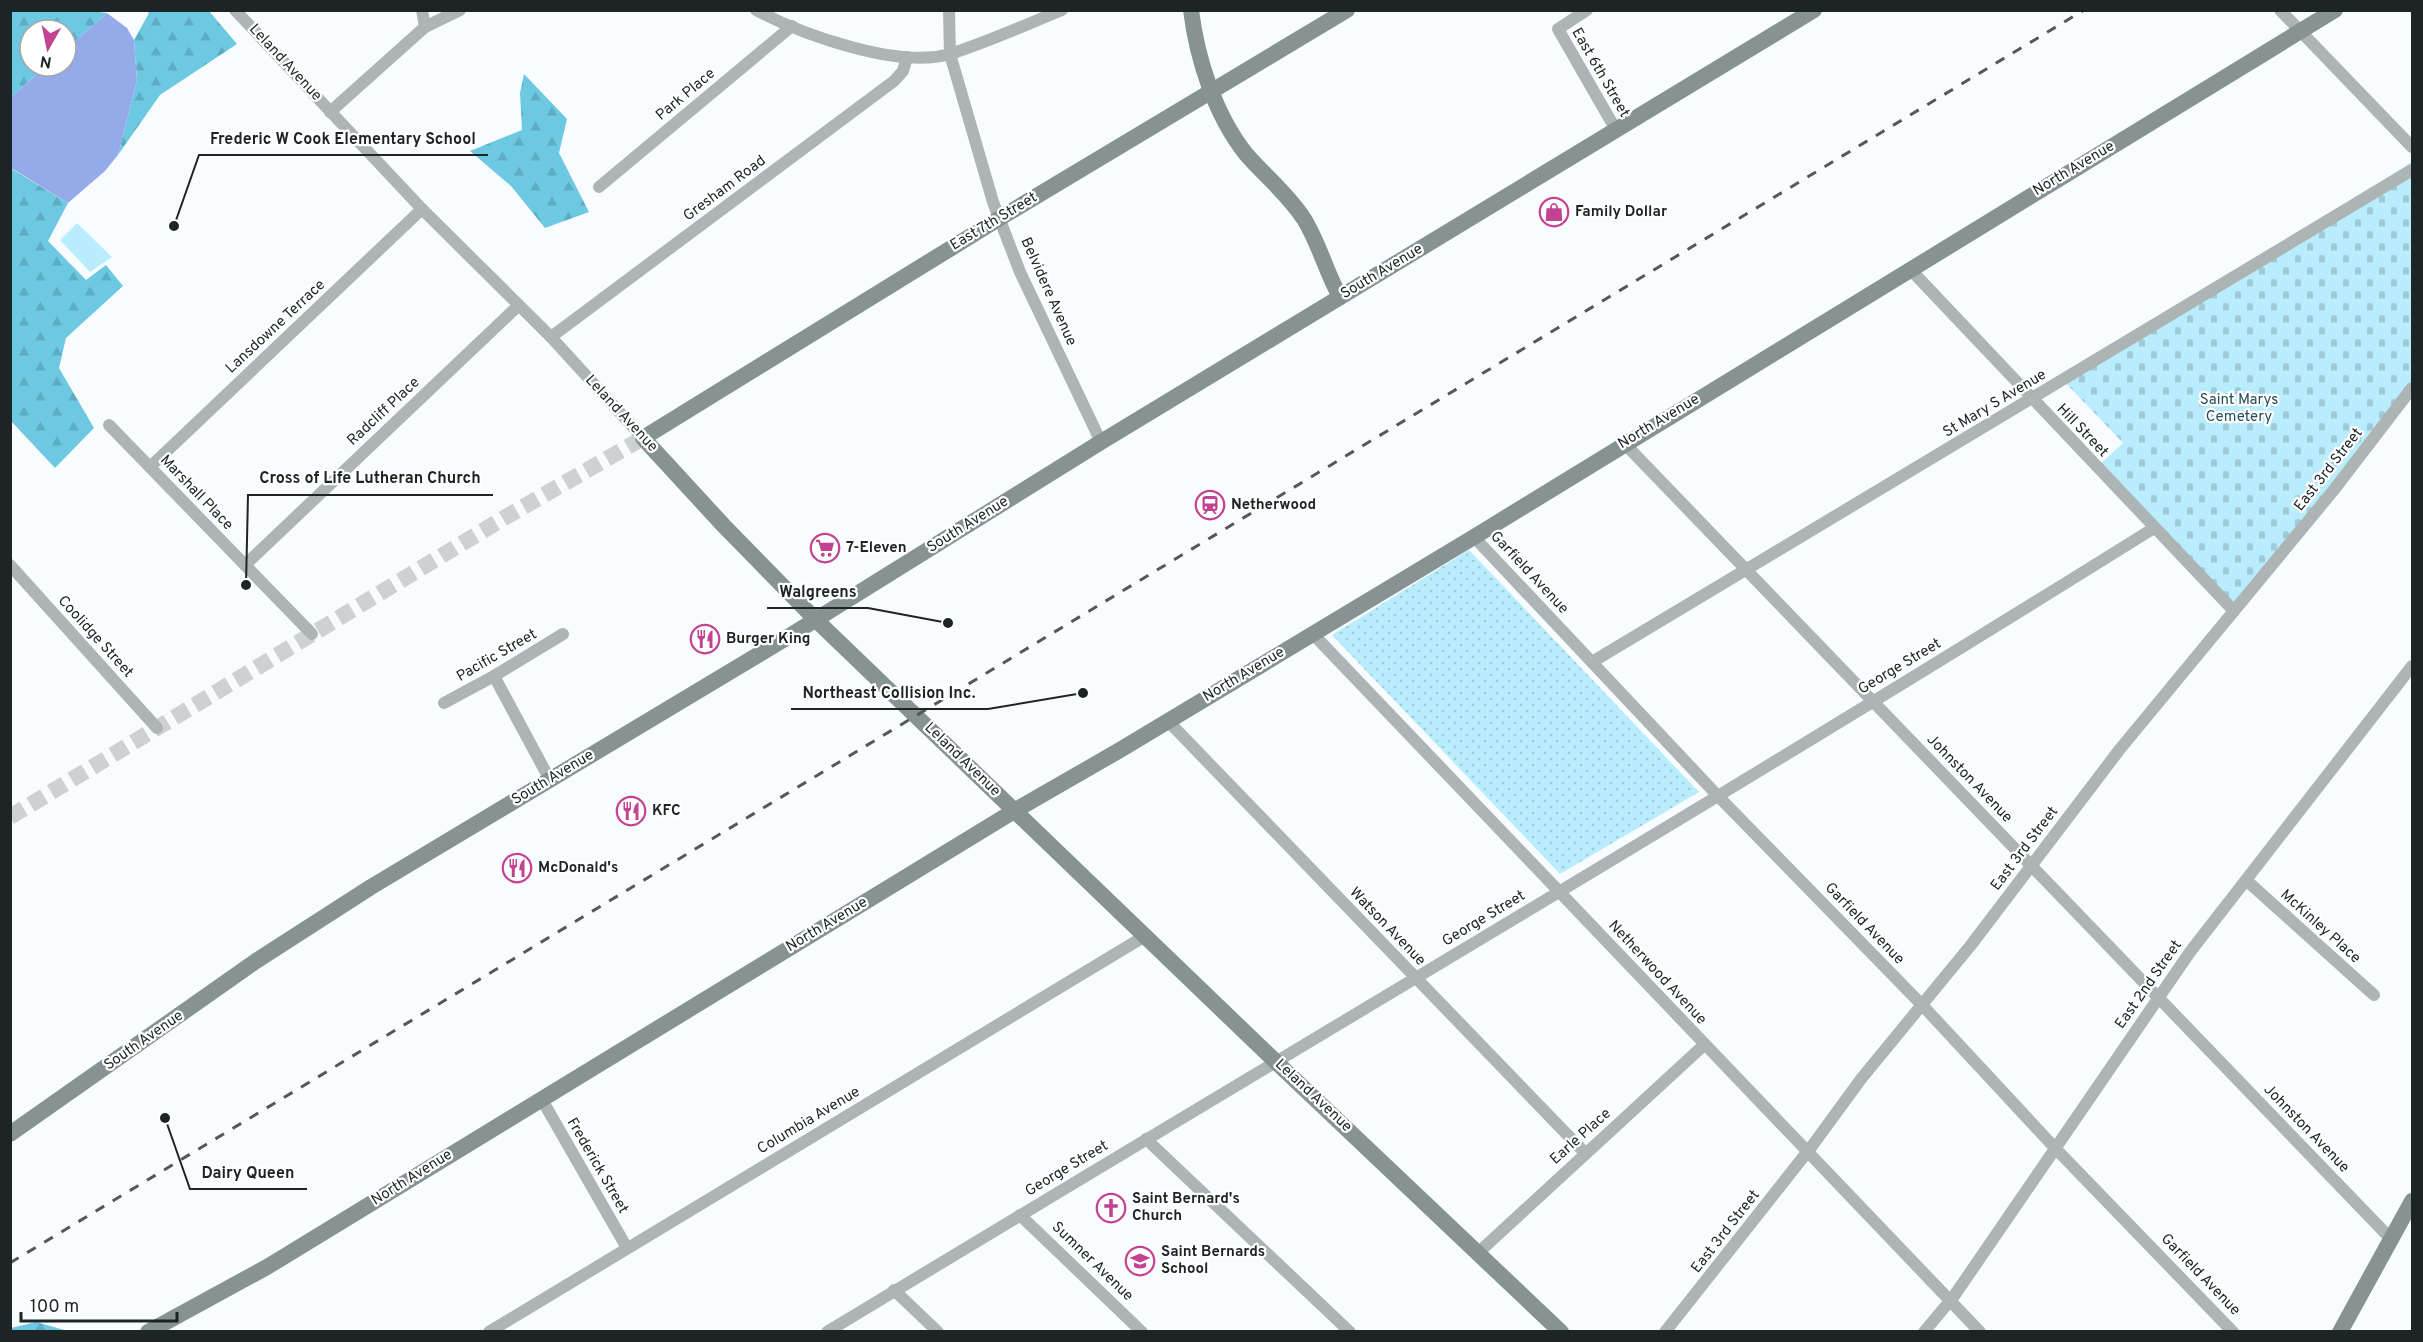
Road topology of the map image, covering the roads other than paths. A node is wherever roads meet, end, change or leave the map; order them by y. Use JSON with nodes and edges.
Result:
{"nodes":[{"id":1,"x":235,"y":10,"type":"edge"},
{"id":2,"x":422,"y":10,"type":"edge"},
{"id":3,"x":460,"y":10,"type":"edge"},
{"id":4,"x":756,"y":10,"type":"edge"},
{"id":5,"x":949,"y":10,"type":"edge"},
{"id":6,"x":1062,"y":10,"type":"edge"},
{"id":7,"x":1191,"y":10,"type":"edge"},
{"id":8,"x":1347,"y":10,"type":"edge"},
{"id":9,"x":1587,"y":10,"type":"edge"},
{"id":10,"x":1814,"y":10,"type":"edge"},
{"id":11,"x":2280,"y":10,"type":"edge"},
{"id":12,"x":2335,"y":10,"type":"edge"},
{"id":13,"x":792,"y":26,"type":"junction"},
{"id":14,"x":425,"y":27,"type":"junction"},
{"id":15,"x":2301,"y":32,"type":"junction"},
{"id":16,"x":950,"y":54,"type":"junction"},
{"id":17,"x":907,"y":57,"type":"junction"},
{"id":18,"x":1213,"y":93,"type":"junction"},
{"id":19,"x":330,"y":112,"type":"junction"},
{"id":20,"x":1616,"y":130,"type":"junction"},
{"id":21,"x":2412,"y":147,"type":"edge"},
{"id":22,"x":2412,"y":170,"type":"edge"},
{"id":23,"x":599,"y":187,"type":"dead end"},
{"id":24,"x":422,"y":209,"type":"junction"},
{"id":25,"x":1000,"y":218,"type":"junction"},
{"id":26,"x":1910,"y":269,"type":"junction"},
{"id":27,"x":1340,"y":297,"type":"junction"},
{"id":28,"x":518,"y":306,"type":"junction"},
{"id":29,"x":551,"y":337,"type":"junction"},
{"id":30,"x":2412,"y":388,"type":"edge"},
{"id":31,"x":2031,"y":399,"type":"junction"},
{"id":32,"x":109,"y":424,"type":"dead end"},
{"id":33,"x":643,"y":438,"type":"junction"},
{"id":34,"x":1101,"y":442,"type":"junction"},
{"id":35,"x":1624,"y":443,"type":"junction"},
{"id":36,"x":150,"y":467,"type":"junction"},
{"id":37,"x":2154,"y":528,"type":"junction"},
{"id":38,"x":1474,"y":537,"type":"junction"},
{"id":39,"x":10,"y":565,"type":"edge"},
{"id":40,"x":245,"y":565,"type":"junction"},
{"id":41,"x":1747,"y":570,"type":"junction"},
{"id":42,"x":2234,"y":611,"type":"junction"},
{"id":43,"x":816,"y":620,"type":"junction"},
{"id":44,"x":563,"y":633,"type":"dead end"},
{"id":45,"x":312,"y":634,"type":"dead end"},
{"id":46,"x":1313,"y":634,"type":"junction"},
{"id":47,"x":1592,"y":662,"type":"junction"},
{"id":48,"x":2412,"y":666,"type":"edge"},
{"id":49,"x":494,"y":676,"type":"junction"},
{"id":50,"x":1873,"y":701,"type":"junction"},
{"id":51,"x":444,"y":703,"type":"dead end"},
{"id":52,"x":1168,"y":721,"type":"junction"},
{"id":53,"x":157,"y":728,"type":"dead end"},
{"id":54,"x":550,"y":780,"type":"junction"},
{"id":55,"x":1717,"y":795,"type":"junction"},
{"id":56,"x":1014,"y":811,"type":"junction"},
{"id":57,"x":2032,"y":865,"type":"junction"},
{"id":58,"x":2246,"y":880,"type":"junction"},
{"id":59,"x":1560,"y":891,"type":"junction"},
{"id":60,"x":1145,"y":936,"type":"junction"},
{"id":61,"x":1415,"y":977,"type":"junction"},
{"id":62,"x":2373,"y":996,"type":"dead end"},
{"id":63,"x":2158,"y":998,"type":"junction"},
{"id":64,"x":1922,"y":1005,"type":"junction"},
{"id":65,"x":1704,"y":1045,"type":"junction"},
{"id":66,"x":1275,"y":1061,"type":"junction"},
{"id":67,"x":541,"y":1098,"type":"junction"},
{"id":68,"x":10,"y":1134,"type":"edge"},
{"id":69,"x":1146,"y":1139,"type":"junction"},
{"id":70,"x":2055,"y":1148,"type":"junction"},
{"id":71,"x":1808,"y":1152,"type":"junction"},
{"id":72,"x":1585,"y":1153,"type":"junction"},
{"id":73,"x":2412,"y":1201,"type":"edge"},
{"id":74,"x":1020,"y":1215,"type":"junction"},
{"id":75,"x":2391,"y":1239,"type":"junction"},
{"id":76,"x":627,"y":1248,"type":"junction"},
{"id":77,"x":1479,"y":1252,"type":"junction"},
{"id":78,"x":894,"y":1290,"type":"junction"},
{"id":79,"x":1950,"y":1301,"type":"junction"},
{"id":80,"x":148,"y":1332,"type":"edge"},
{"id":81,"x":489,"y":1332,"type":"edge"},
{"id":82,"x":827,"y":1332,"type":"edge"},
{"id":83,"x":938,"y":1332,"type":"edge"},
{"id":84,"x":1142,"y":1332,"type":"edge"},
{"id":85,"x":1350,"y":1332,"type":"edge"},
{"id":86,"x":1561,"y":1332,"type":"edge"},
{"id":87,"x":1665,"y":1332,"type":"edge"},
{"id":88,"x":1924,"y":1332,"type":"edge"},
{"id":89,"x":1980,"y":1332,"type":"edge"},
{"id":90,"x":2233,"y":1332,"type":"edge"},
{"id":91,"x":2340,"y":1332,"type":"edge"}],
"edges":[{"from":1,"to":19,"type":"street","name":"Leland Avenue"},
{"from":2,"to":14,"type":"street"},
{"from":3,"to":14,"type":"street"},
{"from":4,"to":13,"type":"street"},
{"from":5,"to":16,"type":"street","name":"Belvidere Avenue"},
{"from":6,"to":16,"type":"street"},
{"from":7,"to":18,"type":"street"},
{"from":8,"to":18,"type":"street","name":"East 7th Street"},
{"from":9,"to":20,"type":"street","name":"East 6th Street"},
{"from":10,"to":20,"type":"street","name":"South Avenue"},
{"from":11,"to":15,"type":"street"},
{"from":12,"to":15,"type":"street","name":"North Avenue"},
{"from":13,"to":17,"type":"street"},
{"from":13,"to":23,"type":"street","name":"Park Place"},
{"from":14,"to":19,"type":"street"},
{"from":15,"to":21,"type":"street"},
{"from":15,"to":26,"type":"street","name":"North Avenue"},
{"from":16,"to":17,"type":"street"},
{"from":16,"to":25,"type":"street","name":"Belvidere Avenue"},
{"from":17,"to":29,"type":"street","name":"Gresham Road"},
{"from":18,"to":25,"type":"street","name":"East 7th Street"},
{"from":18,"to":27,"type":"street"},
{"from":19,"to":24,"type":"street","name":"Leland Avenue"},
{"from":20,"to":27,"type":"street","name":"South Avenue"},
{"from":22,"to":31,"type":"street","name":"St Mary S Avenue"},
{"from":24,"to":28,"type":"street","name":"Leland Avenue"},
{"from":24,"to":36,"type":"street","name":"Lansdowne Terrace"},
{"from":25,"to":33,"type":"street","name":"East 7th Street"},
{"from":25,"to":34,"type":"street","name":"Belvidere Avenue"},
{"from":26,"to":31,"type":"street","name":"Hill Street"},
{"from":26,"to":35,"type":"street","name":"North Avenue"},
{"from":27,"to":34,"type":"street","name":"South Avenue"},
{"from":28,"to":29,"type":"street","name":"Leland Avenue"},
{"from":28,"to":40,"type":"street","name":"Radcliff Place"},
{"from":29,"to":33,"type":"street","name":"Leland Avenue"},
{"from":30,"to":42,"type":"street","name":"East 3rd Street"},
{"from":31,"to":37,"type":"street","name":"Hill Street"},
{"from":31,"to":41,"type":"street","name":"St Mary S Avenue"},
{"from":32,"to":36,"type":"street","name":"Marshall Place"},
{"from":33,"to":43,"type":"street","name":"Leland Avenue"},
{"from":34,"to":43,"type":"street","name":"South Avenue"},
{"from":35,"to":38,"type":"street","name":"North Avenue"},
{"from":35,"to":41,"type":"street","name":"Johnston Avenue"},
{"from":36,"to":40,"type":"street","name":"Marshall Place"},
{"from":37,"to":42,"type":"street","name":"Hill Street"},
{"from":37,"to":50,"type":"street","name":"George Street"},
{"from":38,"to":46,"type":"street","name":"North Avenue"},
{"from":38,"to":47,"type":"street","name":"Garfield Avenue"},
{"from":39,"to":53,"type":"street","name":"Coolidge Street"},
{"from":40,"to":45,"type":"street","name":"Marshall Place"},
{"from":41,"to":47,"type":"street","name":"St Mary S Avenue"},
{"from":41,"to":50,"type":"street","name":"Johnston Avenue"},
{"from":42,"to":57,"type":"street","name":"East 3rd Street"},
{"from":43,"to":54,"type":"street","name":"South Avenue"},
{"from":43,"to":56,"type":"street","name":"Leland Avenue"},
{"from":44,"to":49,"type":"street","name":"Pacific Street"},
{"from":46,"to":52,"type":"street","name":"North Avenue"},
{"from":46,"to":59,"type":"street","name":"Netherwood Avenue"},
{"from":47,"to":55,"type":"street","name":"Garfield Avenue"},
{"from":48,"to":58,"type":"street","name":"East 2nd Street"},
{"from":49,"to":51,"type":"street","name":"Pacific Street"},
{"from":49,"to":54,"type":"street"},
{"from":50,"to":55,"type":"street","name":"George Street"},
{"from":50,"to":57,"type":"street","name":"Johnston Avenue"},
{"from":52,"to":56,"type":"street","name":"North Avenue"},
{"from":52,"to":61,"type":"street","name":"Watson Avenue"},
{"from":54,"to":68,"type":"street","name":"South Avenue"},
{"from":55,"to":59,"type":"street","name":"George Street"},
{"from":55,"to":64,"type":"street","name":"Garfield Avenue"},
{"from":56,"to":60,"type":"street","name":"Leland Avenue"},
{"from":56,"to":67,"type":"street","name":"North Avenue"},
{"from":57,"to":63,"type":"street","name":"Johnston Avenue"},
{"from":57,"to":64,"type":"street","name":"East 3rd Street"},
{"from":58,"to":62,"type":"street","name":"McKinley Place"},
{"from":58,"to":63,"type":"street","name":"East 2nd Street"},
{"from":59,"to":61,"type":"street","name":"George Street"},
{"from":59,"to":65,"type":"street","name":"Netherwood Avenue"},
{"from":60,"to":66,"type":"street","name":"Leland Avenue"},
{"from":60,"to":76,"type":"street","name":"Columbia Avenue"},
{"from":61,"to":66,"type":"street","name":"George Street"},
{"from":61,"to":72,"type":"street","name":"Watson Avenue"},
{"from":63,"to":70,"type":"street","name":"East 2nd Street"},
{"from":63,"to":75,"type":"street","name":"Johnston Avenue"},
{"from":64,"to":70,"type":"street","name":"Garfield Avenue"},
{"from":64,"to":71,"type":"street","name":"East 3rd Street"},
{"from":65,"to":71,"type":"street","name":"Netherwood Avenue"},
{"from":65,"to":72,"type":"street","name":"Earle Place"},
{"from":66,"to":69,"type":"street","name":"George Street"},
{"from":66,"to":77,"type":"street","name":"Leland Avenue"},
{"from":67,"to":76,"type":"street","name":"Frederick Street"},
{"from":67,"to":80,"type":"street","name":"North Avenue"},
{"from":69,"to":74,"type":"street","name":"George Street"},
{"from":69,"to":85,"type":"street"},
{"from":70,"to":79,"type":"street","name":"East 2nd Street"},
{"from":70,"to":90,"type":"street","name":"Garfield Avenue"},
{"from":71,"to":79,"type":"street","name":"Netherwood Avenue"},
{"from":71,"to":87,"type":"street","name":"East 3rd Street"},
{"from":72,"to":77,"type":"street","name":"Earle Place"},
{"from":73,"to":75,"type":"street"},
{"from":74,"to":78,"type":"street","name":"George Street"},
{"from":74,"to":84,"type":"street","name":"Sumner Avenue"},
{"from":75,"to":91,"type":"street"},
{"from":76,"to":81,"type":"street","name":"Columbia Avenue"},
{"from":77,"to":86,"type":"street","name":"Leland Avenue"},
{"from":78,"to":82,"type":"street","name":"George Street"},
{"from":78,"to":83,"type":"street"},
{"from":79,"to":88,"type":"street","name":"East 2nd Street"},
{"from":79,"to":89,"type":"street","name":"Netherwood Avenue"}]}
